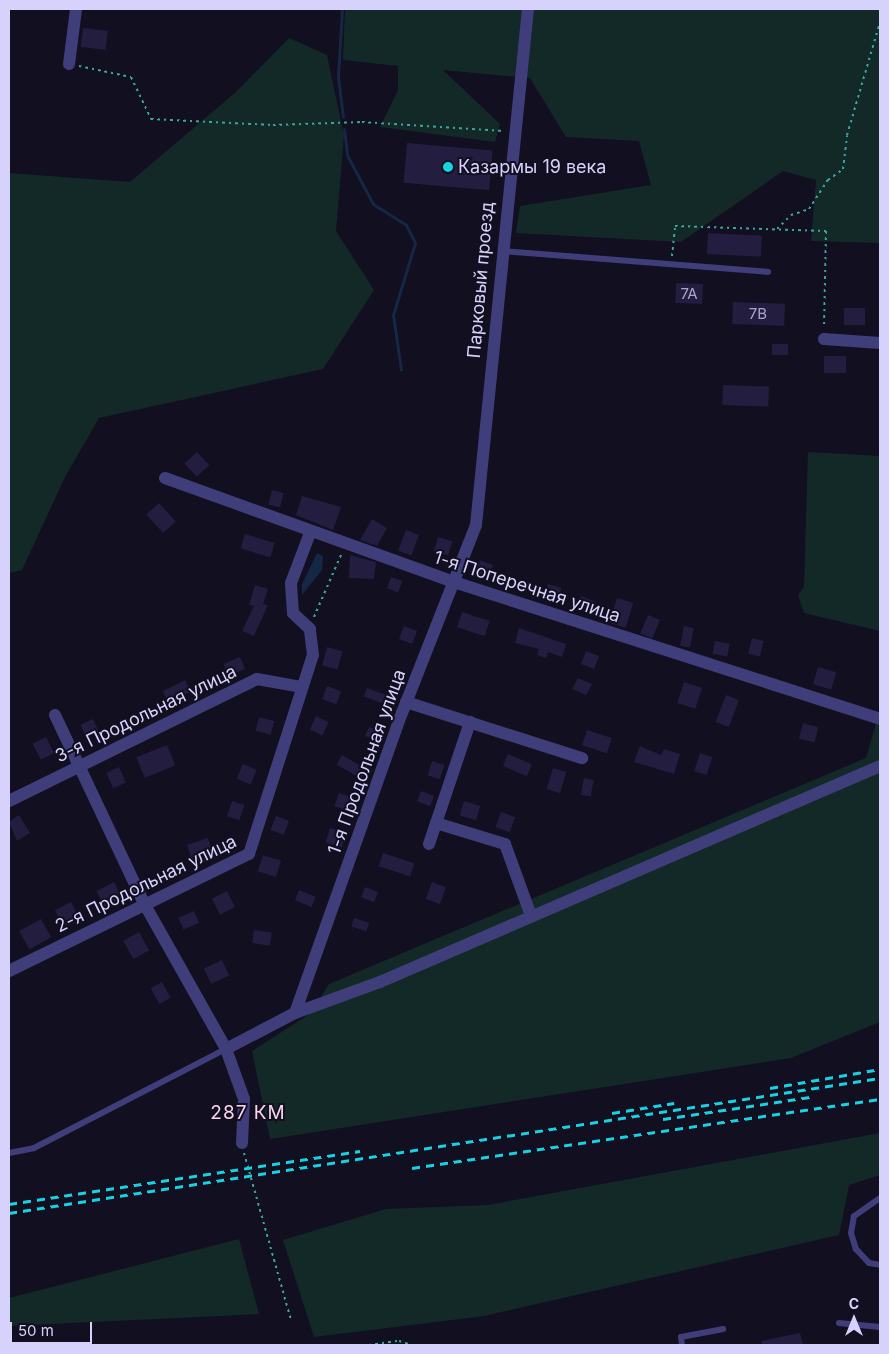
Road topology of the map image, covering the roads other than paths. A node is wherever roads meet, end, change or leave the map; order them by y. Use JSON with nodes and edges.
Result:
{"nodes":[{"id":1,"x":76,"y":9,"type":"edge"},
{"id":2,"x":528,"y":9,"type":"edge"},
{"id":3,"x":69,"y":64,"type":"road end"},
{"id":4,"x":501,"y":251,"type":"junction"},
{"id":5,"x":768,"y":272,"type":"dead end"},
{"id":6,"x":824,"y":339,"type":"road end"},
{"id":7,"x":880,"y":343,"type":"edge"},
{"id":8,"x":165,"y":478,"type":"dead end"},
{"id":9,"x":476,"y":525,"type":"joint"},
{"id":10,"x":310,"y":533,"type":"junction"},
{"id":11,"x":456,"y":583,"type":"junction"},
{"id":12,"x":302,"y":687,"type":"junction"},
{"id":13,"x":406,"y":702,"type":"junction"},
{"id":14,"x":55,"y":714,"type":"dead end"},
{"id":15,"x":880,"y":719,"type":"edge"},
{"id":16,"x":470,"y":722,"type":"junction"},
{"id":17,"x":582,"y":758,"type":"dead end"},
{"id":18,"x":81,"y":765,"type":"junction"},
{"id":19,"x":880,"y":766,"type":"edge"},
{"id":20,"x":9,"y":801,"type":"edge"},
{"id":21,"x":436,"y":823,"type":"junction"},
{"id":22,"x":429,"y":844,"type":"dead end"},
{"id":23,"x":145,"y":905,"type":"junction"},
{"id":24,"x":531,"y":916,"type":"junction"},
{"id":25,"x":9,"y":971,"type":"edge"},
{"id":26,"x":295,"y":1013,"type":"junction"},
{"id":27,"x":226,"y":1049,"type":"junction"},
{"id":28,"x":242,"y":1144,"type":"road end"},
{"id":29,"x":9,"y":1153,"type":"edge"},
{"id":30,"x":880,"y":1198,"type":"edge"},
{"id":31,"x":880,"y":1265,"type":"edge"},
{"id":32,"x":839,"y":1324,"type":"dead end"},
{"id":33,"x":880,"y":1327,"type":"edge"},
{"id":34,"x":723,"y":1329,"type":"dead end"},
{"id":35,"x":682,"y":1345,"type":"edge"}],
"edges":[{"from":1,"to":3,"type":"street"},
{"from":2,"to":4,"type":"street","name":"Парковый проезд"},
{"from":4,"to":5,"type":"lane"},
{"from":4,"to":9,"type":"street","name":"Парковый проезд"},
{"from":6,"to":7,"type":"street"},
{"from":8,"to":10,"type":"street","name":"1-я Поперечная улица"},
{"from":9,"to":11,"type":"street","name":"1-я Продольная улица"},
{"from":10,"to":11,"type":"street","name":"1-я Поперечная улица"},
{"from":10,"to":12,"type":"street","name":"2-я Продольная улица"},
{"from":11,"to":13,"type":"street","name":"1-я Продольная улица"},
{"from":11,"to":15,"type":"street","name":"1-я Поперечная улица"},
{"from":12,"to":18,"type":"street","name":"3-я Продольная улица"},
{"from":12,"to":23,"type":"street","name":"2-я Продольная улица"},
{"from":13,"to":16,"type":"street"},
{"from":13,"to":26,"type":"street","name":"1-я Продольная улица"},
{"from":14,"to":18,"type":"street"},
{"from":16,"to":17,"type":"street"},
{"from":16,"to":21,"type":"street"},
{"from":18,"to":20,"type":"street","name":"3-я Продольная улица"},
{"from":18,"to":23,"type":"street"},
{"from":19,"to":24,"type":"street"},
{"from":21,"to":22,"type":"street"},
{"from":21,"to":24,"type":"street"},
{"from":23,"to":25,"type":"street","name":"2-я Продольная улица"},
{"from":23,"to":27,"type":"street"},
{"from":24,"to":26,"type":"street"},
{"from":26,"to":27,"type":"street"},
{"from":27,"to":28,"type":"street"},
{"from":27,"to":29,"type":"lane"},
{"from":30,"to":31,"type":"lane"},
{"from":32,"to":33,"type":"lane"},
{"from":34,"to":35,"type":"lane"}]}
